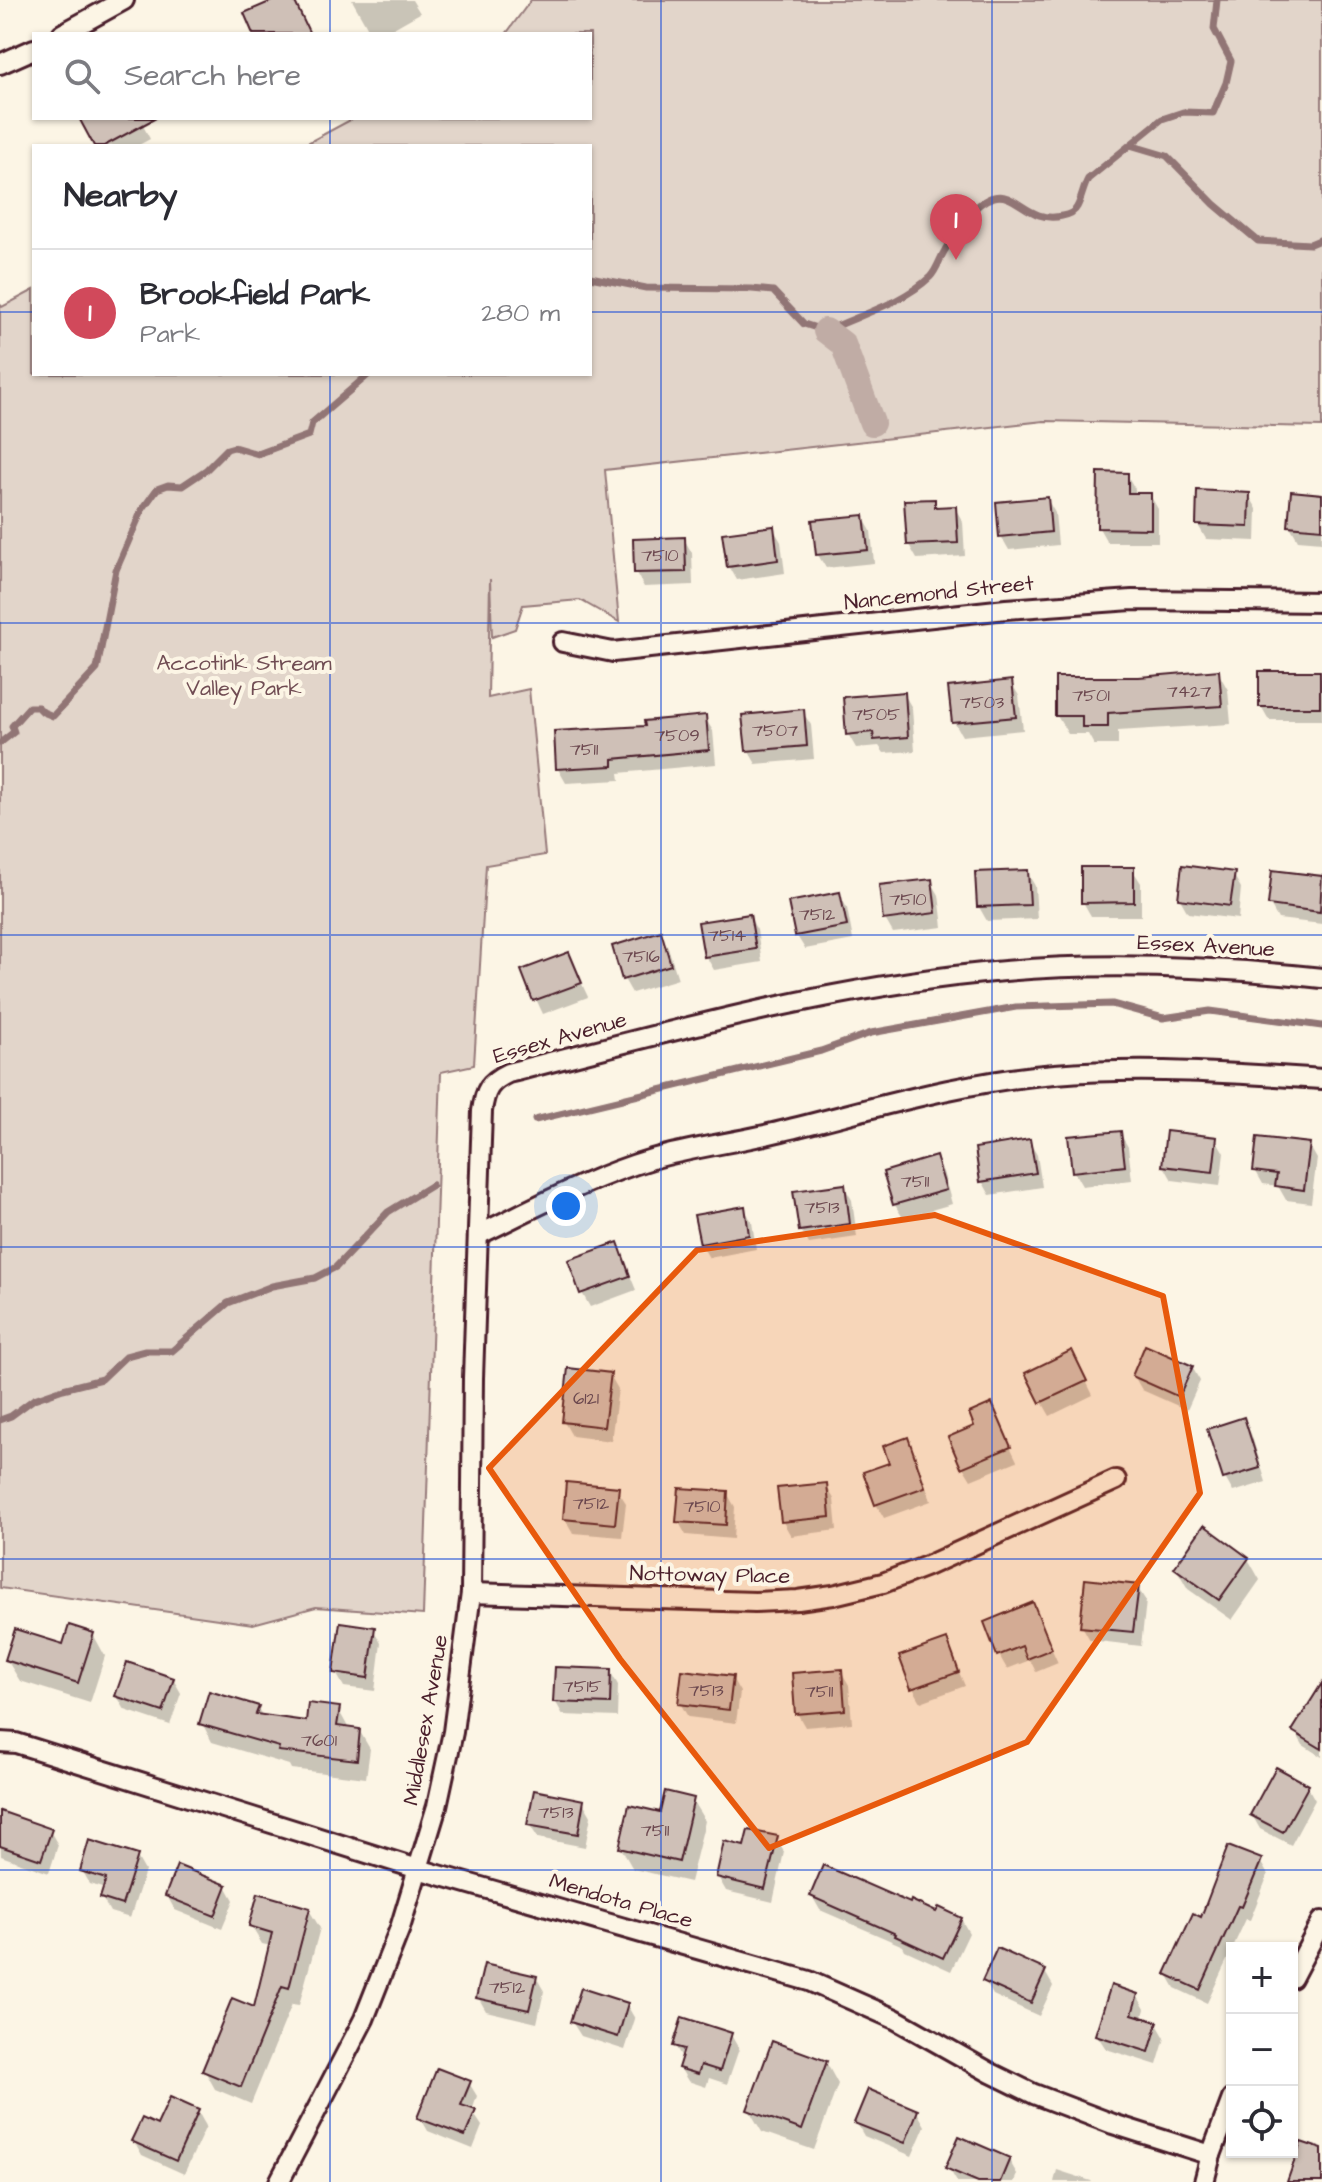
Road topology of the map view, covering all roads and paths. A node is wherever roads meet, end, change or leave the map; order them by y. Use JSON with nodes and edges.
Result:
{"nodes":[{"id":1,"x":124,"y":0,"type":"edge"},
{"id":2,"x":66,"y":32,"type":"edge"},
{"id":3,"x":32,"y":50,"type":"edge"},
{"id":4,"x":0,"y":64,"type":"edge"},
{"id":5,"x":1322,"y":602,"type":"edge"},
{"id":6,"x":563,"y":642,"type":"dead end"},
{"id":7,"x":1322,"y":978,"type":"edge"},
{"id":8,"x":1322,"y":1079,"type":"edge"},
{"id":9,"x":480,"y":1234,"type":"junction"},
{"id":10,"x":1116,"y":1480,"type":"dead end"},
{"id":11,"x":471,"y":1593,"type":"junction"},
{"id":12,"x":0,"y":1742,"type":"edge"},
{"id":13,"x":418,"y":1869,"type":"junction"},
{"id":14,"x":1322,"y":1921,"type":"edge"},
{"id":15,"x":1315,"y":1951,"type":"edge"},
{"id":16,"x":1298,"y":1971,"type":"edge"},
{"id":17,"x":1226,"y":2115,"type":"edge"},
{"id":18,"x":1211,"y":2155,"type":"junction"},
{"id":19,"x":279,"y":2182,"type":"edge"},
{"id":20,"x":1204,"y":2182,"type":"edge"}],
"edges":[{"from":1,"to":2,"type":"street"},
{"from":3,"to":4,"type":"street"},
{"from":5,"to":6,"type":"street","name":"Nancemond Street"},
{"from":7,"to":9,"type":"street","name":"Essex Avenue"},
{"from":8,"to":9,"type":"street"},
{"from":9,"to":11,"type":"street","name":"Middlesex Avenue"},
{"from":10,"to":11,"type":"street","name":"Nottoway Place"},
{"from":11,"to":13,"type":"street","name":"Middlesex Avenue"},
{"from":12,"to":13,"type":"street","name":"Mendota Place"},
{"from":13,"to":18,"type":"street","name":"Mendota Place"},
{"from":13,"to":19,"type":"street","name":"Middlesex Avenue"},
{"from":14,"to":15,"type":"street"},
{"from":15,"to":16,"type":"street"},
{"from":17,"to":18,"type":"street"},
{"from":18,"to":20,"type":"street"}]}
